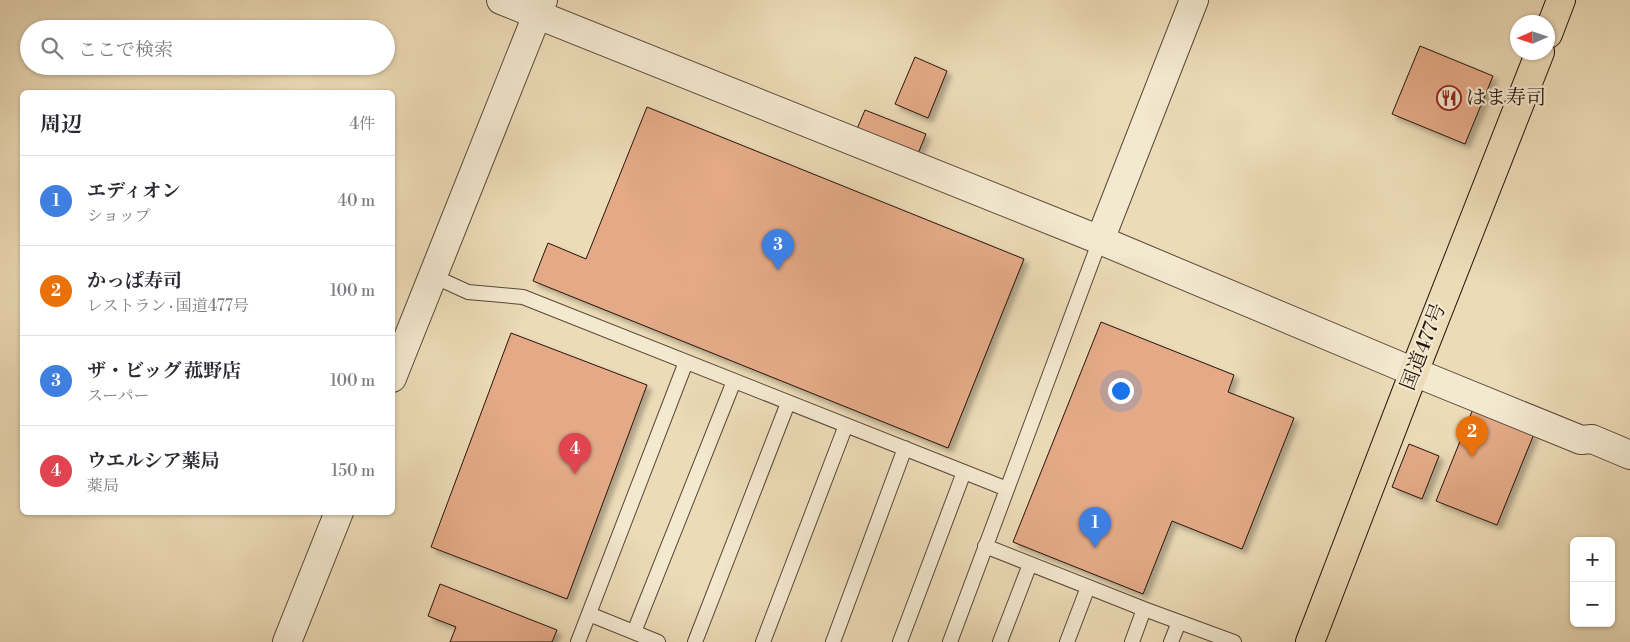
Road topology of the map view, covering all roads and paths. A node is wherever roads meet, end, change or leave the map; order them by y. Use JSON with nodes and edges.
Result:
{"nodes":[{"id":1,"x":501,"y":0,"type":"edge"},
{"id":2,"x":1194,"y":0,"type":"edge"},
{"id":3,"x":1561,"y":0,"type":"edge"},
{"id":4,"x":540,"y":8,"type":"edge"},
{"id":5,"x":1555,"y":16,"type":"edge"},
{"id":6,"x":1537,"y":60,"type":"edge"},
{"id":7,"x":1100,"y":240,"type":"junction"},
{"id":8,"x":433,"y":276,"type":"junction"},
{"id":9,"x":686,"y":362,"type":"junction"},
{"id":10,"x":395,"y":371,"type":"edge"},
{"id":11,"x":1414,"y":372,"type":"junction"},
{"id":12,"x":734,"y":381,"type":"junction"},
{"id":13,"x":788,"y":403,"type":"junction"},
{"id":14,"x":846,"y":425,"type":"junction"},
{"id":15,"x":904,"y":448,"type":"junction"},
{"id":16,"x":1630,"y":455,"type":"edge"},
{"id":17,"x":964,"y":472,"type":"junction"},
{"id":18,"x":1007,"y":489,"type":"junction"},
{"id":19,"x":338,"y":515,"type":"edge"},
{"id":20,"x":985,"y":546,"type":"junction"},
{"id":21,"x":1030,"y":564,"type":"junction"},
{"id":22,"x":1088,"y":587,"type":"junction"},
{"id":23,"x":1144,"y":609,"type":"junction"},
{"id":24,"x":589,"y":614,"type":"junction"},
{"id":25,"x":1179,"y":622,"type":"junction"},
{"id":26,"x":634,"y":632,"type":"junction"},
{"id":27,"x":287,"y":642,"type":"edge"},
{"id":28,"x":578,"y":642,"type":"edge"},
{"id":29,"x":658,"y":642,"type":"edge"},
{"id":30,"x":695,"y":642,"type":"edge"},
{"id":31,"x":764,"y":642,"type":"edge"},
{"id":32,"x":833,"y":642,"type":"edge"},
{"id":33,"x":900,"y":642,"type":"edge"},
{"id":34,"x":950,"y":642,"type":"edge"},
{"id":35,"x":1000,"y":642,"type":"edge"},
{"id":36,"x":1067,"y":642,"type":"edge"},
{"id":37,"x":1132,"y":642,"type":"edge"},
{"id":38,"x":1172,"y":642,"type":"edge"},
{"id":39,"x":1234,"y":642,"type":"edge"},
{"id":40,"x":1310,"y":642,"type":"edge"}],
"edges":[{"from":1,"to":4,"type":"street"},
{"from":2,"to":7,"type":"street"},
{"from":3,"to":5,"type":"highway"},
{"from":4,"to":7,"type":"street"},
{"from":4,"to":8,"type":"street"},
{"from":6,"to":11,"type":"highway","name":"国道477号"},
{"from":7,"to":11,"type":"street"},
{"from":7,"to":18,"type":"lane"},
{"from":8,"to":9,"type":"lane"},
{"from":8,"to":10,"type":"street"},
{"from":9,"to":12,"type":"lane"},
{"from":9,"to":24,"type":"lane"},
{"from":11,"to":16,"type":"street"},
{"from":11,"to":40,"type":"highway","name":"国道477号"},
{"from":12,"to":13,"type":"lane"},
{"from":12,"to":26,"type":"lane"},
{"from":13,"to":14,"type":"lane"},
{"from":13,"to":30,"type":"lane"},
{"from":14,"to":15,"type":"lane"},
{"from":14,"to":31,"type":"lane"},
{"from":15,"to":17,"type":"lane"},
{"from":15,"to":32,"type":"lane"},
{"from":17,"to":18,"type":"lane"},
{"from":17,"to":33,"type":"lane"},
{"from":18,"to":20,"type":"lane"},
{"from":19,"to":27,"type":"street"},
{"from":20,"to":21,"type":"lane"},
{"from":20,"to":34,"type":"lane"},
{"from":21,"to":22,"type":"lane"},
{"from":21,"to":35,"type":"lane"},
{"from":22,"to":23,"type":"lane"},
{"from":22,"to":36,"type":"lane"},
{"from":23,"to":25,"type":"lane"},
{"from":23,"to":37,"type":"lane"},
{"from":24,"to":26,"type":"lane"},
{"from":24,"to":28,"type":"lane"},
{"from":25,"to":38,"type":"lane"},
{"from":25,"to":39,"type":"lane"},
{"from":26,"to":29,"type":"lane"}]}
